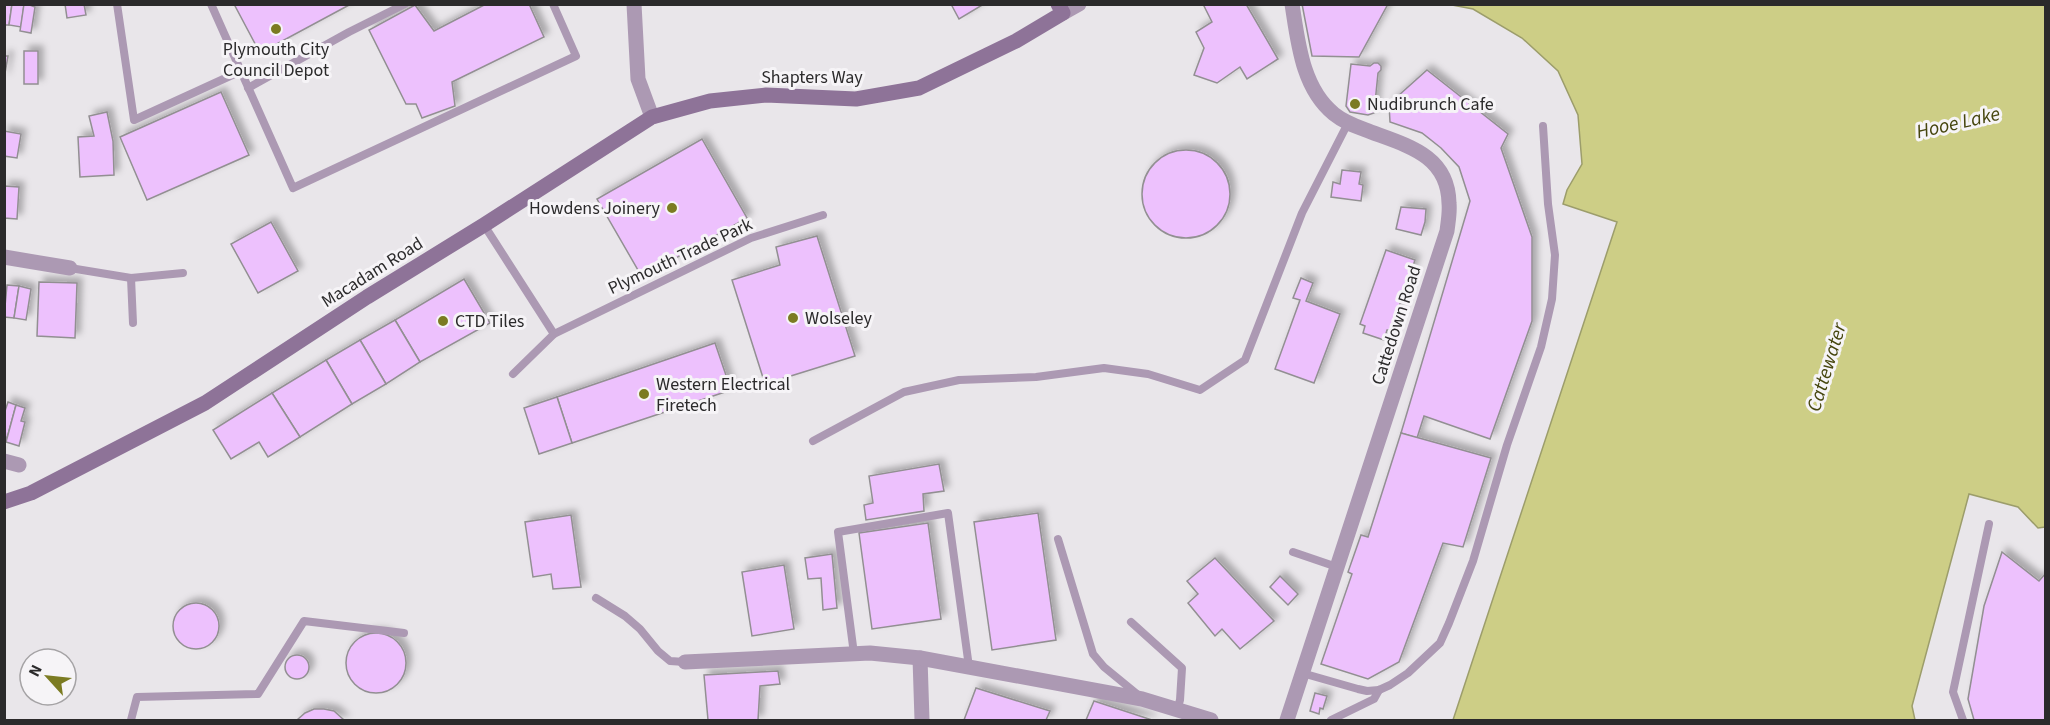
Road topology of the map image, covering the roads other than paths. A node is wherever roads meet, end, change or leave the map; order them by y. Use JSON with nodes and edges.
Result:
{"nodes":[{"id":1,"x":117,"y":4,"type":"edge"},
{"id":2,"x":211,"y":4,"type":"edge"},
{"id":3,"x":405,"y":4,"type":"edge"},
{"id":4,"x":552,"y":4,"type":"edge"},
{"id":5,"x":634,"y":4,"type":"edge"},
{"id":6,"x":1079,"y":4,"type":"edge"},
{"id":7,"x":1292,"y":4,"type":"edge"},
{"id":8,"x":1061,"y":9,"type":"edge"},
{"id":9,"x":241,"y":71,"type":"junction"},
{"id":10,"x":248,"y":88,"type":"junction"},
{"id":11,"x":652,"y":117,"type":"junction"},
{"id":12,"x":1348,"y":123,"type":"junction"},
{"id":13,"x":1543,"y":126,"type":"dead end"},
{"id":14,"x":823,"y":215,"type":"dead end"},
{"id":15,"x":484,"y":225,"type":"junction"},
{"id":16,"x":4,"y":257,"type":"edge"},
{"id":17,"x":70,"y":268,"type":"joint"},
{"id":18,"x":183,"y":273,"type":"dead end"},
{"id":19,"x":131,"y":278,"type":"junction"},
{"id":20,"x":133,"y":323,"type":"dead end"},
{"id":21,"x":554,"y":334,"type":"junction"},
{"id":22,"x":513,"y":375,"type":"dead end"},
{"id":23,"x":813,"y":441,"type":"dead end"},
{"id":24,"x":4,"y":502,"type":"edge"},
{"id":25,"x":1989,"y":524,"type":"dead end"},
{"id":26,"x":1058,"y":539,"type":"dead end"},
{"id":27,"x":1293,"y":552,"type":"dead end"},
{"id":28,"x":1337,"y":567,"type":"junction"},
{"id":29,"x":596,"y":598,"type":"dead end"},
{"id":30,"x":1131,"y":622,"type":"dead end"},
{"id":31,"x":404,"y":633,"type":"dead end"},
{"id":32,"x":854,"y":654,"type":"junction"},
{"id":33,"x":920,"y":658,"type":"junction"},
{"id":34,"x":684,"y":662,"type":"joint"},
{"id":35,"x":969,"y":667,"type":"junction"},
{"id":36,"x":1302,"y":673,"type":"junction"},
{"id":37,"x":1379,"y":690,"type":"junction"},
{"id":38,"x":1142,"y":699,"type":"junction"},
{"id":39,"x":1177,"y":710,"type":"junction"},
{"id":40,"x":131,"y":720,"type":"edge"},
{"id":41,"x":922,"y":720,"type":"edge"},
{"id":42,"x":1211,"y":720,"type":"edge"},
{"id":43,"x":1287,"y":720,"type":"edge"},
{"id":44,"x":1331,"y":720,"type":"edge"},
{"id":45,"x":1963,"y":720,"type":"edge"}],
"edges":[{"from":1,"to":9,"type":"lane"},
{"from":2,"to":9,"type":"lane"},
{"from":3,"to":10,"type":"lane"},
{"from":4,"to":10,"type":"lane"},
{"from":5,"to":11,"type":"street"},
{"from":6,"to":8,"type":"street"},
{"from":7,"to":12,"type":"street","name":"Cattedown Road"},
{"from":8,"to":11,"type":"street","name":"Shapters Way"},
{"from":9,"to":10,"type":"lane"},
{"from":11,"to":15,"type":"street","name":"Macadam Road"},
{"from":12,"to":23,"type":"lane"},
{"from":12,"to":28,"type":"street","name":"Cattedown Road"},
{"from":13,"to":37,"type":"lane"},
{"from":14,"to":21,"type":"lane","name":"Plymouth Trade Park"},
{"from":15,"to":21,"type":"lane"},
{"from":15,"to":24,"type":"street","name":"Macadam Road"},
{"from":16,"to":17,"type":"street"},
{"from":17,"to":19,"type":"lane"},
{"from":18,"to":19,"type":"lane"},
{"from":19,"to":20,"type":"lane"},
{"from":21,"to":22,"type":"lane","name":"Plymouth Trade Park"},
{"from":25,"to":45,"type":"lane"},
{"from":26,"to":38,"type":"lane"},
{"from":27,"to":28,"type":"lane"},
{"from":28,"to":36,"type":"street","name":"Cattedown Road"},
{"from":29,"to":34,"type":"lane"},
{"from":30,"to":39,"type":"lane"},
{"from":31,"to":40,"type":"lane"},
{"from":32,"to":33,"type":"street"},
{"from":32,"to":34,"type":"street"},
{"from":32,"to":35,"type":"lane"},
{"from":33,"to":35,"type":"street"},
{"from":33,"to":41,"type":"street"},
{"from":35,"to":38,"type":"street"},
{"from":36,"to":37,"type":"lane"},
{"from":36,"to":43,"type":"street","name":"Cattedown Road"},
{"from":37,"to":44,"type":"lane"},
{"from":38,"to":39,"type":"street"},
{"from":39,"to":42,"type":"street"}]}
